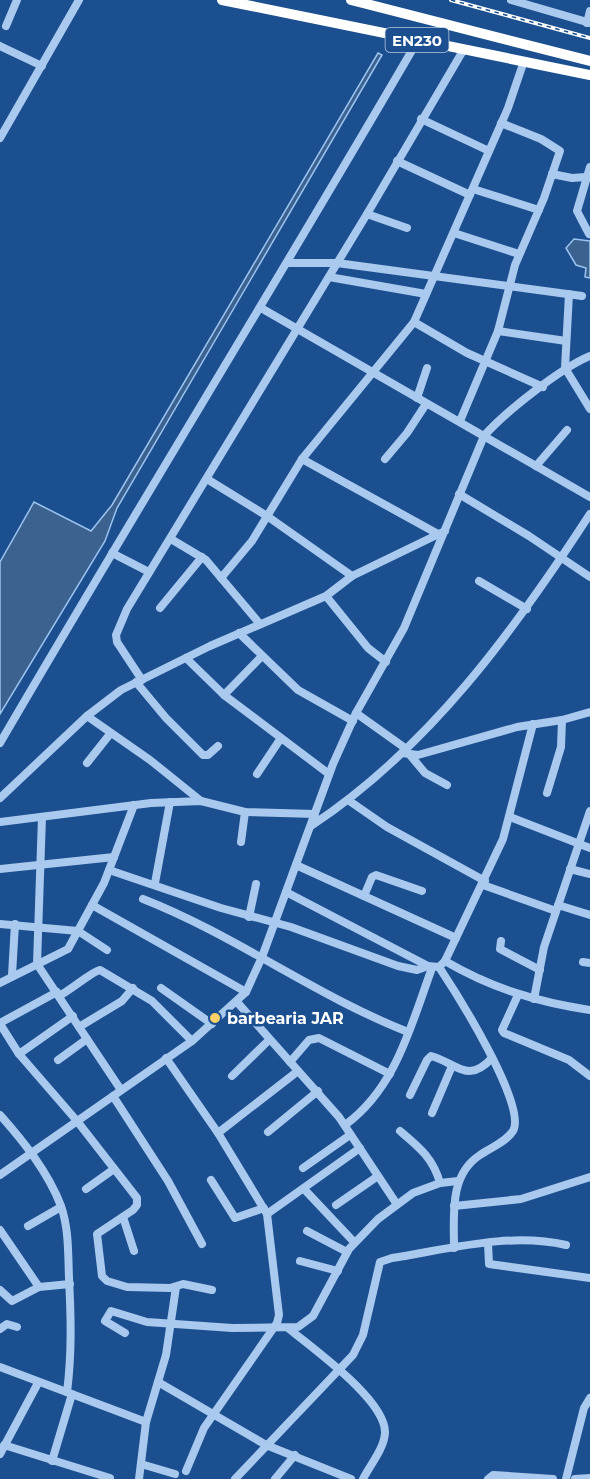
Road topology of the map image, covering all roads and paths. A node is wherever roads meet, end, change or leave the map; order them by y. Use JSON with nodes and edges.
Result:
{"nodes":[{"id":1,"x":17,"y":0,"type":"edge"},
{"id":2,"x":79,"y":0,"type":"edge"},
{"id":3,"x":222,"y":0,"type":"edge"},
{"id":4,"x":233,"y":0,"type":"edge"},
{"id":5,"x":351,"y":0,"type":"edge"},
{"id":6,"x":517,"y":1,"type":"edge"},
{"id":7,"x":245,"y":4,"type":"junction"},
{"id":8,"x":590,"y":11,"type":"edge"},
{"id":9,"x":589,"y":23,"type":"edge"},
{"id":10,"x":6,"y":26,"type":"dead end"},
{"id":11,"x":418,"y":40,"type":"junction"},
{"id":12,"x":0,"y":46,"type":"edge"},
{"id":13,"x":464,"y":49,"type":"junction"},
{"id":14,"x":524,"y":61,"type":"junction"},
{"id":15,"x":590,"y":61,"type":"edge"},
{"id":16,"x":42,"y":66,"type":"junction"},
{"id":17,"x":590,"y":75,"type":"edge"},
{"id":18,"x":421,"y":119,"type":"junction"},
{"id":19,"x":501,"y":123,"type":"junction"},
{"id":20,"x":0,"y":138,"type":"edge"},
{"id":21,"x":489,"y":151,"type":"junction"},
{"id":22,"x":397,"y":161,"type":"junction"},
{"id":23,"x":590,"y":168,"type":"edge"},
{"id":24,"x":552,"y":174,"type":"junction"},
{"id":25,"x":586,"y":177,"type":"junction"},
{"id":26,"x":472,"y":192,"type":"junction"},
{"id":27,"x":539,"y":210,"type":"junction"},
{"id":28,"x":367,"y":214,"type":"junction"},
{"id":29,"x":407,"y":228,"type":"dead end"},
{"id":30,"x":454,"y":233,"type":"junction"},
{"id":31,"x":589,"y":234,"type":"edge"},
{"id":32,"x":519,"y":254,"type":"junction"},
{"id":33,"x":288,"y":263,"type":"junction"},
{"id":34,"x":337,"y":263,"type":"junction"},
{"id":35,"x":329,"y":277,"type":"junction"},
{"id":36,"x":434,"y":277,"type":"junction"},
{"id":37,"x":511,"y":287,"type":"junction"},
{"id":38,"x":426,"y":294,"type":"junction"},
{"id":39,"x":569,"y":294,"type":"junction"},
{"id":40,"x":582,"y":296,"type":"dead end"},
{"id":41,"x":261,"y":308,"type":"junction"},
{"id":42,"x":414,"y":322,"type":"junction"},
{"id":43,"x":298,"y":329,"type":"junction"},
{"id":44,"x":498,"y":331,"type":"junction"},
{"id":45,"x":566,"y":341,"type":"junction"},
{"id":46,"x":590,"y":356,"type":"edge"},
{"id":47,"x":486,"y":361,"type":"junction"},
{"id":48,"x":427,"y":368,"type":"dead end"},
{"id":49,"x":565,"y":368,"type":"junction"},
{"id":50,"x":374,"y":372,"type":"junction"},
{"id":51,"x":543,"y":387,"type":"junction"},
{"id":52,"x":417,"y":398,"type":"junction"},
{"id":53,"x":426,"y":404,"type":"junction"},
{"id":54,"x":590,"y":409,"type":"edge"},
{"id":55,"x":460,"y":421,"type":"junction"},
{"id":56,"x":567,"y":430,"type":"dead end"},
{"id":57,"x":484,"y":436,"type":"junction"},
{"id":58,"x":302,"y":459,"type":"junction"},
{"id":59,"x":385,"y":459,"type":"dead end"},
{"id":60,"x":536,"y":466,"type":"junction"},
{"id":61,"x":207,"y":479,"type":"junction"},
{"id":62,"x":459,"y":494,"type":"junction"},
{"id":63,"x":590,"y":497,"type":"edge"},
{"id":64,"x":590,"y":514,"type":"edge"},
{"id":65,"x":267,"y":516,"type":"junction"},
{"id":66,"x":442,"y":532,"type":"junction"},
{"id":67,"x":171,"y":539,"type":"junction"},
{"id":68,"x":112,"y":553,"type":"junction"},
{"id":69,"x":202,"y":557,"type":"junction"},
{"id":70,"x":561,"y":559,"type":"junction"},
{"id":71,"x":149,"y":572,"type":"junction"},
{"id":72,"x":352,"y":576,"type":"junction"},
{"id":73,"x":590,"y":577,"type":"edge"},
{"id":74,"x":221,"y":578,"type":"junction"},
{"id":75,"x":479,"y":581,"type":"dead end"},
{"id":76,"x":326,"y":596,"type":"junction"},
{"id":77,"x":160,"y":608,"type":"dead end"},
{"id":78,"x":528,"y":609,"type":"junction"},
{"id":79,"x":260,"y":624,"type":"junction"},
{"id":80,"x":239,"y":633,"type":"junction"},
{"id":81,"x":261,"y":657,"type":"junction"},
{"id":82,"x":186,"y":658,"type":"junction"},
{"id":83,"x":386,"y":662,"type":"junction"},
{"id":84,"x":139,"y":681,"type":"junction"},
{"id":85,"x":224,"y":695,"type":"junction"},
{"id":86,"x":590,"y":712,"type":"edge"},
{"id":87,"x":356,"y":713,"type":"junction"},
{"id":88,"x":87,"y":716,"type":"junction"},
{"id":89,"x":562,"y":720,"type":"junction"},
{"id":90,"x":353,"y":722,"type":"junction"},
{"id":91,"x":533,"y":724,"type":"junction"},
{"id":92,"x":110,"y":734,"type":"junction"},
{"id":93,"x":281,"y":738,"type":"junction"},
{"id":94,"x":0,"y":743,"type":"edge"},
{"id":95,"x":218,"y":746,"type":"dead end"},
{"id":96,"x":405,"y":752,"type":"junction"},
{"id":97,"x":87,"y":763,"type":"dead end"},
{"id":98,"x":257,"y":774,"type":"dead end"},
{"id":99,"x":329,"y":774,"type":"junction"},
{"id":100,"x":447,"y":785,"type":"dead end"},
{"id":101,"x":547,"y":793,"type":"dead end"},
{"id":102,"x":0,"y":798,"type":"edge"},
{"id":103,"x":348,"y":800,"type":"junction"},
{"id":104,"x":201,"y":801,"type":"junction"},
{"id":105,"x":170,"y":802,"type":"junction"},
{"id":106,"x":134,"y":805,"type":"junction"},
{"id":107,"x":590,"y":811,"type":"edge"},
{"id":108,"x":245,"y":812,"type":"junction"},
{"id":109,"x":315,"y":814,"type":"junction"},
{"id":110,"x":42,"y":817,"type":"junction"},
{"id":111,"x":510,"y":817,"type":"junction"},
{"id":112,"x":0,"y":822,"type":"edge"},
{"id":113,"x":310,"y":826,"type":"junction"},
{"id":114,"x":241,"y":842,"type":"dead end"},
{"id":115,"x":578,"y":844,"type":"junction"},
{"id":116,"x":590,"y":848,"type":"edge"},
{"id":117,"x":114,"y":857,"type":"junction"},
{"id":118,"x":296,"y":865,"type":"junction"},
{"id":119,"x":40,"y":866,"type":"junction"},
{"id":120,"x":0,"y":869,"type":"edge"},
{"id":121,"x":570,"y":869,"type":"junction"},
{"id":122,"x":110,"y":870,"type":"junction"},
{"id":123,"x":590,"y":874,"type":"edge"},
{"id":124,"x":154,"y":883,"type":"junction"},
{"id":125,"x":484,"y":883,"type":"junction"},
{"id":126,"x":256,"y":884,"type":"dead end"},
{"id":127,"x":422,"y":891,"type":"dead end"},
{"id":128,"x":286,"y":892,"type":"junction"},
{"id":129,"x":364,"y":896,"type":"junction"},
{"id":130,"x":143,"y":898,"type":"dead end"},
{"id":131,"x":92,"y":905,"type":"junction"},
{"id":132,"x":557,"y":908,"type":"junction"},
{"id":133,"x":590,"y":915,"type":"edge"},
{"id":134,"x":249,"y":917,"type":"junction"},
{"id":135,"x":275,"y":923,"type":"junction"},
{"id":136,"x":0,"y":924,"type":"edge"},
{"id":137,"x":15,"y":924,"type":"junction"},
{"id":138,"x":36,"y":926,"type":"junction"},
{"id":139,"x":78,"y":931,"type":"junction"},
{"id":140,"x":456,"y":938,"type":"junction"},
{"id":141,"x":501,"y":941,"type":"dead end"},
{"id":142,"x":107,"y":950,"type":"dead end"},
{"id":143,"x":262,"y":957,"type":"junction"},
{"id":144,"x":37,"y":964,"type":"junction"},
{"id":145,"x":436,"y":965,"type":"junction"},
{"id":146,"x":540,"y":970,"type":"junction"},
{"id":147,"x":12,"y":975,"type":"junction"},
{"id":148,"x":0,"y":983,"type":"edge"},
{"id":149,"x":134,"y":988,"type":"junction"},
{"id":150,"x":161,"y":988,"type":"dead end"},
{"id":151,"x":246,"y":992,"type":"junction"},
{"id":152,"x":58,"y":994,"type":"junction"},
{"id":153,"x":518,"y":995,"type":"junction"},
{"id":154,"x":534,"y":999,"type":"junction"},
{"id":155,"x":237,"y":1002,"type":"junction"},
{"id":156,"x":590,"y":1010,"type":"edge"},
{"id":157,"x":73,"y":1016,"type":"junction"},
{"id":158,"x":0,"y":1023,"type":"edge"},
{"id":159,"x":212,"y":1024,"type":"junction"},
{"id":160,"x":79,"y":1027,"type":"junction"},
{"id":161,"x":408,"y":1032,"type":"junction"},
{"id":162,"x":87,"y":1039,"type":"junction"},
{"id":163,"x":269,"y":1040,"type":"junction"},
{"id":164,"x":192,"y":1041,"type":"junction"},
{"id":165,"x":19,"y":1054,"type":"junction"},
{"id":166,"x":166,"y":1058,"type":"junction"},
{"id":167,"x":492,"y":1058,"type":"junction"},
{"id":168,"x":58,"y":1060,"type":"dead end"},
{"id":169,"x":290,"y":1062,"type":"junction"},
{"id":170,"x":452,"y":1066,"type":"junction"},
{"id":171,"x":298,"y":1071,"type":"junction"},
{"id":172,"x":390,"y":1074,"type":"junction"},
{"id":173,"x":232,"y":1076,"type":"dead end"},
{"id":174,"x":590,"y":1076,"type":"edge"},
{"id":175,"x":122,"y":1090,"type":"junction"},
{"id":176,"x":318,"y":1091,"type":"junction"},
{"id":177,"x":411,"y":1095,"type":"dead end"},
{"id":178,"x":113,"y":1096,"type":"junction"},
{"id":179,"x":432,"y":1113,"type":"dead end"},
{"id":180,"x":0,"y":1115,"type":"edge"},
{"id":181,"x":76,"y":1121,"type":"junction"},
{"id":182,"x":345,"y":1125,"type":"junction"},
{"id":183,"x":400,"y":1131,"type":"dead end"},
{"id":184,"x":268,"y":1132,"type":"dead end"},
{"id":185,"x":218,"y":1133,"type":"junction"},
{"id":186,"x":350,"y":1135,"type":"junction"},
{"id":187,"x":360,"y":1148,"type":"junction"},
{"id":188,"x":31,"y":1153,"type":"junction"},
{"id":189,"x":303,"y":1168,"type":"dead end"},
{"id":190,"x":114,"y":1169,"type":"junction"},
{"id":191,"x":0,"y":1175,"type":"edge"},
{"id":192,"x":378,"y":1176,"type":"junction"},
{"id":193,"x":590,"y":1178,"type":"edge"},
{"id":194,"x":211,"y":1180,"type":"dead end"},
{"id":195,"x":458,"y":1181,"type":"junction"},
{"id":196,"x":440,"y":1183,"type":"junction"},
{"id":197,"x":86,"y":1189,"type":"dead end"},
{"id":198,"x":304,"y":1189,"type":"junction"},
{"id":199,"x":396,"y":1203,"type":"junction"},
{"id":200,"x":336,"y":1205,"type":"dead end"},
{"id":201,"x":454,"y":1206,"type":"junction"},
{"id":202,"x":61,"y":1207,"type":"junction"},
{"id":203,"x":266,"y":1211,"type":"junction"},
{"id":204,"x":123,"y":1217,"type":"junction"},
{"id":205,"x":28,"y":1226,"type":"dead end"},
{"id":206,"x":0,"y":1230,"type":"edge"},
{"id":207,"x":307,"y":1231,"type":"dead end"},
{"id":208,"x":354,"y":1242,"type":"junction"},
{"id":209,"x":488,"y":1243,"type":"junction"},
{"id":210,"x":202,"y":1244,"type":"dead end"},
{"id":211,"x":566,"y":1245,"type":"dead end"},
{"id":212,"x":454,"y":1248,"type":"junction"},
{"id":213,"x":134,"y":1251,"type":"dead end"},
{"id":214,"x":347,"y":1252,"type":"junction"},
{"id":215,"x":300,"y":1261,"type":"dead end"},
{"id":216,"x":338,"y":1271,"type":"junction"},
{"id":217,"x":590,"y":1278,"type":"edge"},
{"id":218,"x":70,"y":1284,"type":"junction"},
{"id":219,"x":39,"y":1287,"type":"junction"},
{"id":220,"x":176,"y":1287,"type":"junction"},
{"id":221,"x":0,"y":1290,"type":"edge"},
{"id":222,"x":212,"y":1290,"type":"dead end"},
{"id":223,"x":172,"y":1322,"type":"junction"},
{"id":224,"x":17,"y":1327,"type":"dead end"},
{"id":225,"x":273,"y":1327,"type":"junction"},
{"id":226,"x":288,"y":1328,"type":"junction"},
{"id":227,"x":0,"y":1329,"type":"edge"},
{"id":228,"x":125,"y":1333,"type":"dead end"},
{"id":229,"x":0,"y":1367,"type":"edge"},
{"id":230,"x":339,"y":1371,"type":"junction"},
{"id":231,"x":158,"y":1382,"type":"junction"},
{"id":232,"x":38,"y":1383,"type":"junction"},
{"id":233,"x":70,"y":1393,"type":"junction"},
{"id":234,"x":590,"y":1398,"type":"edge"},
{"id":235,"x":213,"y":1415,"type":"junction"},
{"id":236,"x":146,"y":1422,"type":"junction"},
{"id":237,"x":4,"y":1445,"type":"junction"},
{"id":238,"x":266,"y":1445,"type":"junction"},
{"id":239,"x":0,"y":1454,"type":"edge"},
{"id":240,"x":295,"y":1455,"type":"junction"},
{"id":241,"x":52,"y":1461,"type":"junction"},
{"id":242,"x":141,"y":1464,"type":"junction"},
{"id":243,"x":186,"y":1472,"type":"dead end"},
{"id":244,"x":175,"y":1474,"type":"dead end"},
{"id":245,"x":110,"y":1478,"type":"edge"},
{"id":246,"x":590,"y":1478,"type":"edge"},
{"id":247,"x":139,"y":1479,"type":"edge"},
{"id":248,"x":235,"y":1479,"type":"edge"},
{"id":249,"x":275,"y":1479,"type":"edge"},
{"id":250,"x":351,"y":1479,"type":"edge"},
{"id":251,"x":363,"y":1479,"type":"edge"},
{"id":252,"x":488,"y":1479,"type":"edge"},
{"id":253,"x":553,"y":1479,"type":"edge"},
{"id":254,"x":566,"y":1479,"type":"edge"},
{"id":255,"x":575,"y":1479,"type":"edge"}],
"edges":[{"from":1,"to":10,"type":"street"},
{"from":2,"to":16,"type":"street"},
{"from":3,"to":7,"type":"highway","number":"EN230"},
{"from":4,"to":7,"type":"highway"},
{"from":5,"to":15,"type":"highway","number":"EN230"},
{"from":6,"to":9,"type":"street"},
{"from":7,"to":11,"type":"highway","number":"EN230"},
{"from":8,"to":9,"type":"street"},
{"from":11,"to":13,"type":"highway","number":"EN230"},
{"from":11,"to":33,"type":"street"},
{"from":12,"to":16,"type":"street"},
{"from":13,"to":14,"type":"highway","number":"EN230"},
{"from":13,"to":18,"type":"street"},
{"from":14,"to":17,"type":"highway","number":"EN230"},
{"from":14,"to":19,"type":"street"},
{"from":16,"to":20,"type":"street"},
{"from":18,"to":21,"type":"street"},
{"from":18,"to":22,"type":"street"},
{"from":19,"to":21,"type":"street"},
{"from":19,"to":24,"type":"street"},
{"from":21,"to":26,"type":"street"},
{"from":22,"to":26,"type":"street"},
{"from":22,"to":28,"type":"street"},
{"from":23,"to":25,"type":"street"},
{"from":24,"to":25,"type":"street"},
{"from":24,"to":27,"type":"street"},
{"from":25,"to":31,"type":"street"},
{"from":26,"to":27,"type":"street"},
{"from":26,"to":30,"type":"street"},
{"from":27,"to":32,"type":"street"},
{"from":28,"to":29,"type":"street"},
{"from":28,"to":34,"type":"street"},
{"from":30,"to":32,"type":"street"},
{"from":30,"to":36,"type":"street"},
{"from":32,"to":37,"type":"street"},
{"from":33,"to":34,"type":"street"},
{"from":33,"to":41,"type":"street"},
{"from":34,"to":35,"type":"street"},
{"from":34,"to":36,"type":"street"},
{"from":35,"to":38,"type":"street"},
{"from":35,"to":43,"type":"street"},
{"from":36,"to":37,"type":"street"},
{"from":36,"to":38,"type":"street"},
{"from":37,"to":39,"type":"street"},
{"from":37,"to":44,"type":"street"},
{"from":38,"to":42,"type":"street"},
{"from":39,"to":40,"type":"street"},
{"from":39,"to":45,"type":"street"},
{"from":41,"to":43,"type":"street"},
{"from":41,"to":68,"type":"street"},
{"from":42,"to":47,"type":"street"},
{"from":42,"to":50,"type":"street"},
{"from":43,"to":50,"type":"street"},
{"from":43,"to":61,"type":"street"},
{"from":44,"to":45,"type":"street"},
{"from":44,"to":47,"type":"street"},
{"from":45,"to":49,"type":"street"},
{"from":46,"to":49,"type":"street"},
{"from":47,"to":51,"type":"street"},
{"from":47,"to":55,"type":"street"},
{"from":48,"to":52,"type":"street"},
{"from":49,"to":51,"type":"street"},
{"from":49,"to":54,"type":"street"},
{"from":50,"to":52,"type":"street"},
{"from":50,"to":58,"type":"street"},
{"from":51,"to":57,"type":"street"},
{"from":52,"to":53,"type":"street"},
{"from":53,"to":55,"type":"street"},
{"from":53,"to":59,"type":"street"},
{"from":55,"to":57,"type":"street"},
{"from":56,"to":60,"type":"street"},
{"from":57,"to":60,"type":"street"},
{"from":57,"to":62,"type":"street"},
{"from":58,"to":65,"type":"street"},
{"from":58,"to":66,"type":"street"},
{"from":60,"to":63,"type":"street"},
{"from":61,"to":65,"type":"street"},
{"from":61,"to":67,"type":"street"},
{"from":62,"to":66,"type":"street"},
{"from":62,"to":70,"type":"street"},
{"from":64,"to":70,"type":"street"},
{"from":65,"to":72,"type":"street"},
{"from":65,"to":74,"type":"street"},
{"from":66,"to":72,"type":"street"},
{"from":66,"to":83,"type":"street"},
{"from":67,"to":69,"type":"street"},
{"from":67,"to":71,"type":"street"},
{"from":68,"to":71,"type":"street"},
{"from":68,"to":94,"type":"street"},
{"from":69,"to":74,"type":"street"},
{"from":69,"to":77,"type":"street"},
{"from":70,"to":73,"type":"street"},
{"from":70,"to":78,"type":"street"},
{"from":71,"to":84,"type":"street"},
{"from":72,"to":76,"type":"street"},
{"from":74,"to":79,"type":"street"},
{"from":75,"to":78,"type":"street"},
{"from":76,"to":79,"type":"street"},
{"from":76,"to":83,"type":"street"},
{"from":78,"to":96,"type":"street"},
{"from":79,"to":80,"type":"street"},
{"from":80,"to":81,"type":"street"},
{"from":80,"to":82,"type":"street"},
{"from":81,"to":85,"type":"street"},
{"from":81,"to":90,"type":"street"},
{"from":82,"to":84,"type":"street"},
{"from":82,"to":85,"type":"street"},
{"from":83,"to":87,"type":"street"},
{"from":84,"to":88,"type":"street"},
{"from":84,"to":95,"type":"street"},
{"from":85,"to":93,"type":"street"},
{"from":86,"to":89,"type":"street"},
{"from":87,"to":90,"type":"street"},
{"from":87,"to":96,"type":"street"},
{"from":88,"to":92,"type":"street"},
{"from":88,"to":102,"type":"street"},
{"from":89,"to":91,"type":"street"},
{"from":89,"to":101,"type":"street"},
{"from":90,"to":99,"type":"street"},
{"from":91,"to":96,"type":"street"},
{"from":91,"to":111,"type":"street"},
{"from":92,"to":97,"type":"street"},
{"from":92,"to":104,"type":"street"},
{"from":93,"to":98,"type":"street"},
{"from":93,"to":99,"type":"street"},
{"from":96,"to":100,"type":"street"},
{"from":96,"to":103,"type":"street"},
{"from":99,"to":109,"type":"street"},
{"from":103,"to":113,"type":"street"},
{"from":103,"to":125,"type":"street"},
{"from":104,"to":105,"type":"street"},
{"from":104,"to":108,"type":"street"},
{"from":105,"to":106,"type":"street"},
{"from":105,"to":124,"type":"street"},
{"from":106,"to":110,"type":"street"},
{"from":106,"to":117,"type":"street"},
{"from":107,"to":115,"type":"street"},
{"from":108,"to":109,"type":"street"},
{"from":108,"to":114,"type":"street"},
{"from":109,"to":113,"type":"street"},
{"from":110,"to":112,"type":"street"},
{"from":110,"to":119,"type":"street"},
{"from":111,"to":115,"type":"street"},
{"from":111,"to":125,"type":"street"},
{"from":113,"to":118,"type":"street"},
{"from":115,"to":116,"type":"street"},
{"from":115,"to":121,"type":"street"},
{"from":117,"to":119,"type":"street"},
{"from":117,"to":122,"type":"street"},
{"from":118,"to":128,"type":"street"},
{"from":118,"to":129,"type":"street"},
{"from":119,"to":120,"type":"street"},
{"from":119,"to":138,"type":"street"},
{"from":121,"to":123,"type":"street"},
{"from":121,"to":132,"type":"street"},
{"from":122,"to":124,"type":"street"},
{"from":122,"to":131,"type":"street"},
{"from":124,"to":134,"type":"street"},
{"from":125,"to":132,"type":"street"},
{"from":125,"to":140,"type":"street"},
{"from":126,"to":134,"type":"street"},
{"from":127,"to":129,"type":"street"},
{"from":128,"to":135,"type":"street"},
{"from":128,"to":145,"type":"street"},
{"from":129,"to":140,"type":"street"},
{"from":130,"to":143,"type":"street"},
{"from":131,"to":139,"type":"street"},
{"from":131,"to":151,"type":"street"},
{"from":132,"to":133,"type":"street"},
{"from":132,"to":146,"type":"street"},
{"from":134,"to":135,"type":"street"},
{"from":135,"to":143,"type":"street"},
{"from":135,"to":145,"type":"street"},
{"from":136,"to":137,"type":"street"},
{"from":137,"to":138,"type":"street"},
{"from":137,"to":147,"type":"street"},
{"from":138,"to":139,"type":"street"},
{"from":138,"to":144,"type":"street"},
{"from":139,"to":142,"type":"street"},
{"from":139,"to":144,"type":"street"},
{"from":140,"to":145,"type":"street"},
{"from":141,"to":146,"type":"street"},
{"from":143,"to":151,"type":"street"},
{"from":143,"to":161,"type":"street"},
{"from":144,"to":147,"type":"street"},
{"from":144,"to":152,"type":"street"},
{"from":145,"to":153,"type":"street"},
{"from":145,"to":161,"type":"street"},
{"from":145,"to":167,"type":"street"},
{"from":146,"to":154,"type":"street"},
{"from":147,"to":148,"type":"street"},
{"from":149,"to":152,"type":"street"},
{"from":149,"to":160,"type":"street"},
{"from":149,"to":164,"type":"street"},
{"from":150,"to":159,"type":"street"},
{"from":151,"to":155,"type":"street"},
{"from":152,"to":157,"type":"street"},
{"from":152,"to":158,"type":"street"},
{"from":153,"to":154,"type":"street"},
{"from":153,"to":174,"type":"street"},
{"from":154,"to":156,"type":"street"},
{"from":155,"to":159,"type":"street"},
{"from":155,"to":163,"type":"street"},
{"from":157,"to":160,"type":"street"},
{"from":157,"to":165,"type":"street"},
{"from":158,"to":165,"type":"street"},
{"from":159,"to":164,"type":"street"},
{"from":160,"to":162,"type":"street"},
{"from":161,"to":172,"type":"street"},
{"from":162,"to":168,"type":"street"},
{"from":162,"to":175,"type":"street"},
{"from":163,"to":169,"type":"street"},
{"from":163,"to":173,"type":"street"},
{"from":164,"to":166,"type":"street"},
{"from":165,"to":181,"type":"street"},
{"from":166,"to":175,"type":"street"},
{"from":166,"to":185,"type":"street"},
{"from":167,"to":170,"type":"street"},
{"from":167,"to":195,"type":"street"},
{"from":169,"to":171,"type":"street"},
{"from":169,"to":172,"type":"street"},
{"from":170,"to":177,"type":"street"},
{"from":170,"to":179,"type":"street"},
{"from":171,"to":176,"type":"street"},
{"from":171,"to":185,"type":"street"},
{"from":172,"to":182,"type":"street"},
{"from":175,"to":178,"type":"street"},
{"from":176,"to":182,"type":"street"},
{"from":176,"to":184,"type":"street"},
{"from":178,"to":181,"type":"street"},
{"from":178,"to":210,"type":"street"},
{"from":180,"to":188,"type":"street"},
{"from":181,"to":188,"type":"street"},
{"from":181,"to":190,"type":"street"},
{"from":182,"to":186,"type":"street"},
{"from":183,"to":196,"type":"street"},
{"from":185,"to":203,"type":"street"},
{"from":186,"to":187,"type":"street"},
{"from":186,"to":189,"type":"street"},
{"from":187,"to":192,"type":"street"},
{"from":187,"to":198,"type":"street"},
{"from":188,"to":191,"type":"street"},
{"from":188,"to":202,"type":"street"},
{"from":190,"to":197,"type":"street"},
{"from":190,"to":204,"type":"street"},
{"from":192,"to":199,"type":"street"},
{"from":192,"to":200,"type":"street"},
{"from":193,"to":201,"type":"street"},
{"from":194,"to":203,"type":"street"},
{"from":195,"to":196,"type":"street"},
{"from":195,"to":201,"type":"street"},
{"from":196,"to":199,"type":"street"},
{"from":198,"to":203,"type":"street"},
{"from":198,"to":208,"type":"street"},
{"from":199,"to":208,"type":"street"},
{"from":201,"to":212,"type":"street"},
{"from":202,"to":205,"type":"street"},
{"from":202,"to":218,"type":"street"},
{"from":203,"to":225,"type":"street"},
{"from":204,"to":213,"type":"street"},
{"from":204,"to":220,"type":"street"},
{"from":206,"to":219,"type":"street"},
{"from":207,"to":214,"type":"street"},
{"from":208,"to":214,"type":"street"},
{"from":209,"to":211,"type":"street"},
{"from":209,"to":212,"type":"street"},
{"from":209,"to":217,"type":"street"},
{"from":212,"to":230,"type":"street"},
{"from":214,"to":216,"type":"street"},
{"from":215,"to":216,"type":"street"},
{"from":216,"to":226,"type":"street"},
{"from":218,"to":219,"type":"street"},
{"from":218,"to":233,"type":"street"},
{"from":219,"to":221,"type":"street"},
{"from":220,"to":222,"type":"street"},
{"from":220,"to":223,"type":"street"},
{"from":223,"to":225,"type":"street"},
{"from":223,"to":228,"type":"street"},
{"from":223,"to":231,"type":"street"},
{"from":224,"to":227,"type":"street"},
{"from":225,"to":226,"type":"street"},
{"from":225,"to":235,"type":"street"},
{"from":226,"to":230,"type":"street"},
{"from":229,"to":232,"type":"street"},
{"from":230,"to":238,"type":"street"},
{"from":230,"to":251,"type":"street"},
{"from":231,"to":235,"type":"street"},
{"from":231,"to":236,"type":"street"},
{"from":232,"to":233,"type":"street"},
{"from":232,"to":237,"type":"street"},
{"from":233,"to":236,"type":"street"},
{"from":233,"to":241,"type":"street"},
{"from":234,"to":254,"type":"street"},
{"from":235,"to":238,"type":"street"},
{"from":235,"to":243,"type":"street"},
{"from":236,"to":242,"type":"street"},
{"from":237,"to":239,"type":"street"},
{"from":237,"to":241,"type":"street"},
{"from":238,"to":240,"type":"street"},
{"from":238,"to":248,"type":"street"},
{"from":240,"to":249,"type":"street"},
{"from":240,"to":250,"type":"street"},
{"from":241,"to":245,"type":"street"},
{"from":242,"to":244,"type":"street"},
{"from":242,"to":247,"type":"street"},
{"from":246,"to":255,"type":"street"},
{"from":252,"to":253,"type":"street"}]}
